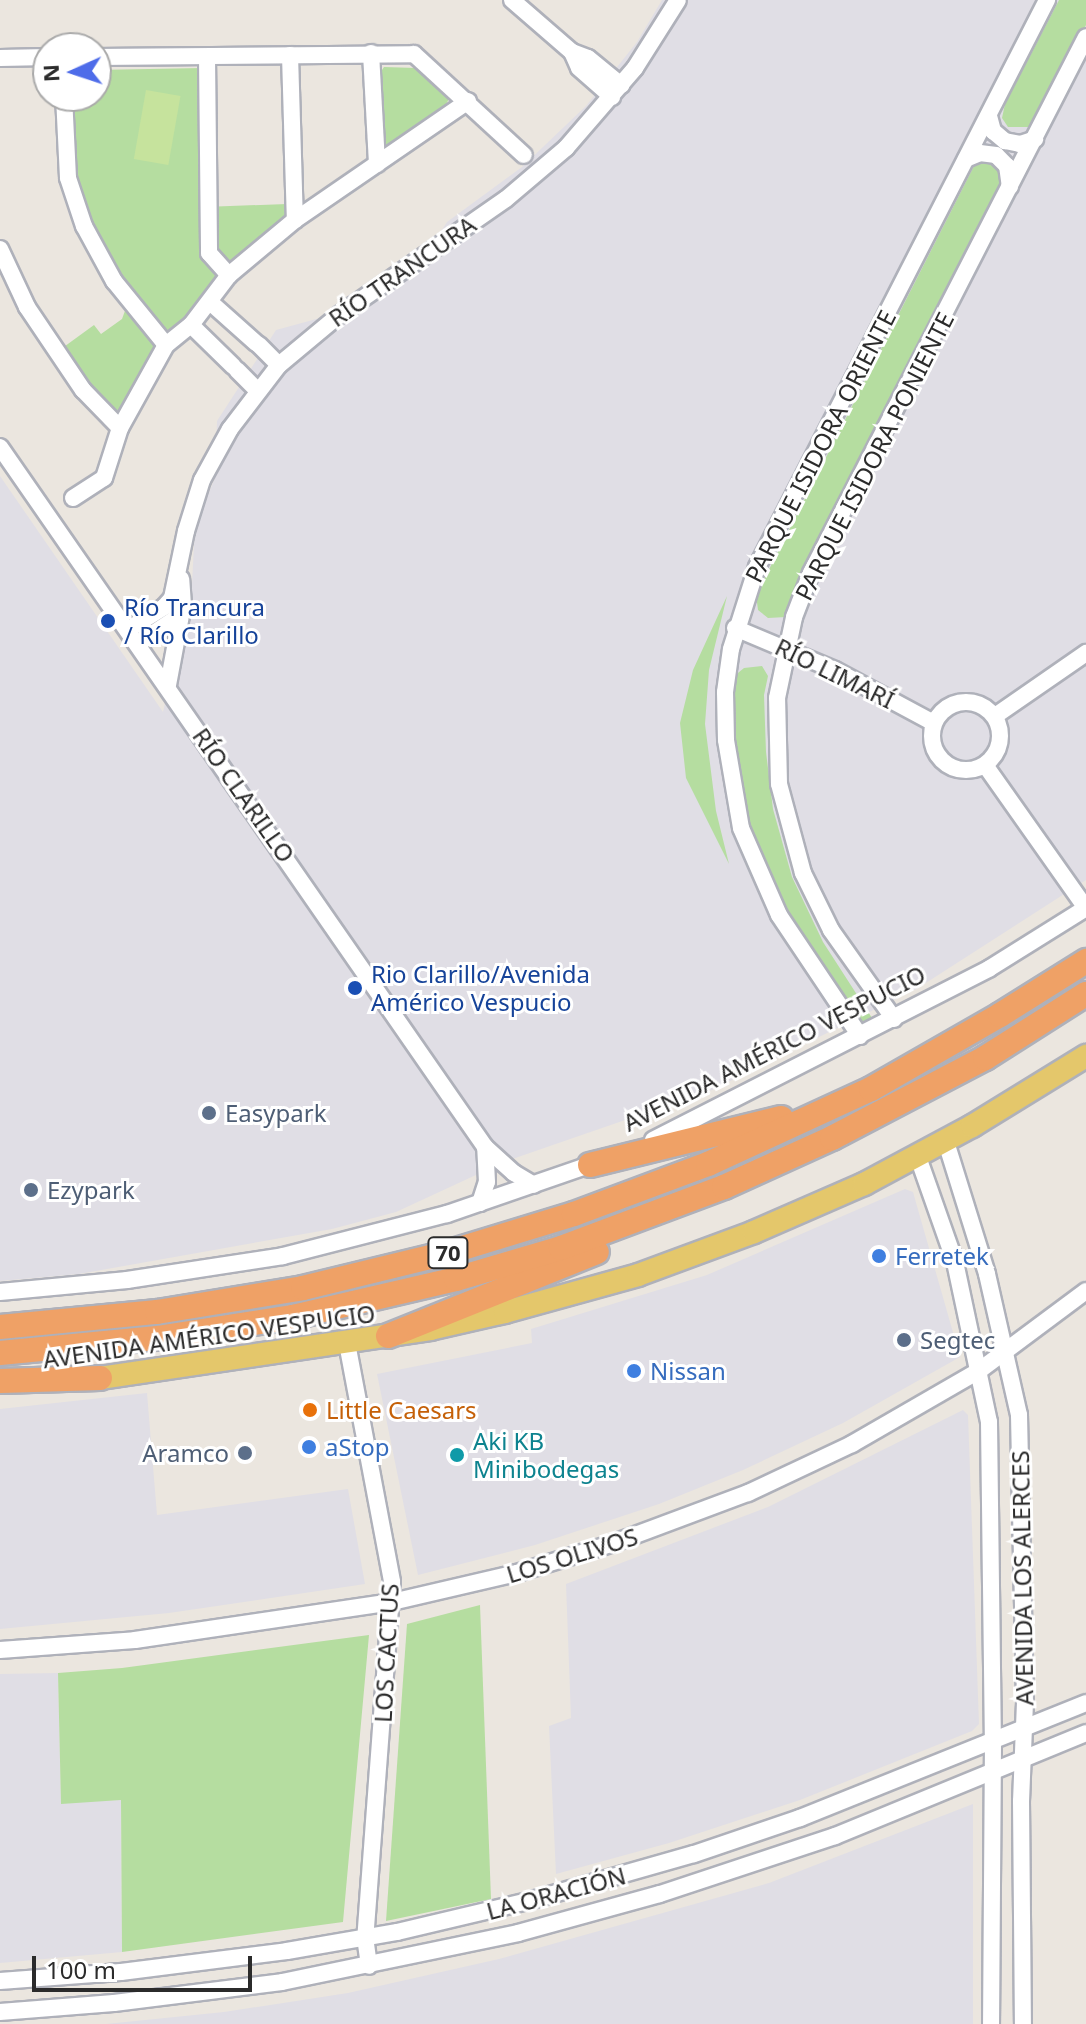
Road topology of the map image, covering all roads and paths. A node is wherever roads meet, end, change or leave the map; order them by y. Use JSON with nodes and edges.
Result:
{"nodes":[{"id":1,"x":512,"y":0,"type":"edge"},
{"id":2,"x":678,"y":0,"type":"edge"},
{"id":3,"x":1047,"y":0,"type":"edge"},
{"id":4,"x":1086,"y":37,"type":"edge"},
{"id":5,"x":371,"y":53,"type":"junction"},
{"id":6,"x":290,"y":55,"type":"junction"},
{"id":7,"x":1086,"y":56,"type":"edge"},
{"id":8,"x":32,"y":57,"type":"edge"},
{"id":9,"x":112,"y":57,"type":"edge"},
{"id":10,"x":207,"y":57,"type":"junction"},
{"id":11,"x":0,"y":58,"type":"edge"},
{"id":12,"x":1070,"y":69,"type":"junction"},
{"id":13,"x":616,"y":91,"type":"junction"},
{"id":14,"x":468,"y":101,"type":"junction"},
{"id":15,"x":65,"y":112,"type":"edge"},
{"id":16,"x":989,"y":116,"type":"junction"},
{"id":17,"x":1035,"y":139,"type":"junction"},
{"id":18,"x":524,"y":155,"type":"dead end"},
{"id":19,"x":966,"y":159,"type":"junction"},
{"id":20,"x":377,"y":164,"type":"junction"},
{"id":21,"x":1010,"y":189,"type":"junction"},
{"id":22,"x":295,"y":220,"type":"junction"},
{"id":23,"x":0,"y":249,"type":"edge"},
{"id":24,"x":229,"y":275,"type":"junction"},
{"id":25,"x":210,"y":302,"type":"junction"},
{"id":26,"x":191,"y":325,"type":"junction"},
{"id":27,"x":166,"y":345,"type":"junction"},
{"id":28,"x":279,"y":365,"type":"junction"},
{"id":29,"x":257,"y":390,"type":"junction"},
{"id":30,"x":120,"y":428,"type":"junction"},
{"id":31,"x":0,"y":447,"type":"edge"},
{"id":32,"x":73,"y":498,"type":"dead end"},
{"id":33,"x":180,"y":574,"type":"junction"},
{"id":34,"x":181,"y":615,"type":"junction"},
{"id":35,"x":735,"y":628,"type":"junction"},
{"id":36,"x":129,"y":629,"type":"junction"},
{"id":37,"x":139,"y":643,"type":"junction"},
{"id":38,"x":787,"y":648,"type":"junction"},
{"id":39,"x":1086,"y":653,"type":"edge"},
{"id":40,"x":168,"y":685,"type":"junction"},
{"id":41,"x":995,"y":716,"type":"junction"},
{"id":42,"x":934,"y":723,"type":"junction"},
{"id":43,"x":985,"y":765,"type":"junction"},
{"id":44,"x":1086,"y":908,"type":"edge"},
{"id":45,"x":1086,"y":961,"type":"edge"},
{"id":46,"x":1086,"y":994,"type":"edge"},
{"id":47,"x":894,"y":1019,"type":"junction"},
{"id":48,"x":860,"y":1036,"type":"junction"},
{"id":49,"x":1086,"y":1056,"type":"edge"},
{"id":50,"x":871,"y":1089,"type":"junction"},
{"id":51,"x":946,"y":1142,"type":"junction"},
{"id":52,"x":485,"y":1147,"type":"junction"},
{"id":53,"x":918,"y":1157,"type":"junction"},
{"id":54,"x":590,"y":1165,"type":"junction"},
{"id":55,"x":534,"y":1185,"type":"junction"},
{"id":56,"x":480,"y":1203,"type":"junction"},
{"id":57,"x":683,"y":1204,"type":"junction"},
{"id":58,"x":1086,"y":1291,"type":"edge"},
{"id":59,"x":0,"y":1292,"type":"edge"},
{"id":60,"x":0,"y":1327,"type":"edge"},
{"id":61,"x":388,"y":1336,"type":"junction"},
{"id":62,"x":347,"y":1343,"type":"junction"},
{"id":63,"x":1006,"y":1351,"type":"junction"},
{"id":64,"x":0,"y":1353,"type":"edge"},
{"id":65,"x":980,"y":1370,"type":"junction"},
{"id":66,"x":100,"y":1378,"type":"junction"},
{"id":67,"x":0,"y":1381,"type":"edge"},
{"id":68,"x":0,"y":1392,"type":"edge"},
{"id":69,"x":392,"y":1602,"type":"junction"},
{"id":70,"x":0,"y":1650,"type":"edge"},
{"id":71,"x":1086,"y":1703,"type":"edge"},
{"id":72,"x":1024,"y":1727,"type":"junction"},
{"id":73,"x":1086,"y":1733,"type":"edge"},
{"id":74,"x":993,"y":1742,"type":"junction"},
{"id":75,"x":1021,"y":1761,"type":"junction"},
{"id":76,"x":993,"y":1774,"type":"junction"},
{"id":77,"x":365,"y":1937,"type":"junction"},
{"id":78,"x":369,"y":1966,"type":"junction"},
{"id":79,"x":0,"y":1981,"type":"edge"},
{"id":80,"x":0,"y":2012,"type":"edge"},
{"id":81,"x":991,"y":2024,"type":"edge"},
{"id":82,"x":1023,"y":2024,"type":"edge"}],
"edges":[{"from":1,"to":13,"type":"street"},
{"from":2,"to":13,"type":"street","name":"RÍO TRANCURA"},
{"from":3,"to":16,"type":"street","name":"PARQUE ISIDORA ORIENTE"},
{"from":4,"to":12,"type":"street","name":"PARQUE ISIDORA PONIENTE"},
{"from":5,"to":6,"type":"street"},
{"from":5,"to":14,"type":"street"},
{"from":5,"to":20,"type":"street"},
{"from":6,"to":10,"type":"street"},
{"from":6,"to":22,"type":"street"},
{"from":7,"to":12,"type":"street"},
{"from":8,"to":11,"type":"street"},
{"from":9,"to":10,"type":"street"},
{"from":10,"to":24,"type":"street"},
{"from":12,"to":17,"type":"street","name":"PARQUE ISIDORA PONIENTE"},
{"from":13,"to":28,"type":"street","name":"RÍO TRANCURA"},
{"from":14,"to":18,"type":"street"},
{"from":14,"to":20,"type":"street"},
{"from":15,"to":27,"type":"street"},
{"from":16,"to":17,"type":"street"},
{"from":16,"to":19,"type":"street","name":"PARQUE ISIDORA ORIENTE"},
{"from":17,"to":21,"type":"street","name":"PARQUE ISIDORA PONIENTE"},
{"from":19,"to":21,"type":"street"},
{"from":19,"to":35,"type":"street","name":"PARQUE ISIDORA ORIENTE"},
{"from":20,"to":22,"type":"street"},
{"from":21,"to":38,"type":"street","name":"PARQUE ISIDORA PONIENTE"},
{"from":22,"to":24,"type":"street"},
{"from":23,"to":30,"type":"street"},
{"from":24,"to":25,"type":"street"},
{"from":25,"to":26,"type":"street"},
{"from":25,"to":28,"type":"street"},
{"from":26,"to":27,"type":"street"},
{"from":26,"to":29,"type":"street"},
{"from":27,"to":30,"type":"street"},
{"from":28,"to":29,"type":"street","name":"RÍO TRANCURA"},
{"from":29,"to":33,"type":"street","name":"RÍO TRANCURA"},
{"from":30,"to":32,"type":"street"},
{"from":31,"to":36,"type":"street","name":"RÍO CLARILLO"},
{"from":33,"to":34,"type":"street","name":"RÍO TRANCURA"},
{"from":33,"to":36,"type":"street","name":"RÍO TRANCURA"},
{"from":34,"to":37,"type":"street"},
{"from":34,"to":40,"type":"street","name":"RÍO TRANCURA"},
{"from":35,"to":38,"type":"street","name":"RÍO LIMARÍ"},
{"from":35,"to":48,"type":"street","name":"PARQUE ISIDORA ORIENTE"},
{"from":36,"to":37,"type":"street","name":"RÍO CLARILLO"},
{"from":37,"to":40,"type":"street","name":"RÍO CLARILLO"},
{"from":38,"to":42,"type":"street","name":"RÍO LIMARÍ"},
{"from":38,"to":47,"type":"street","name":"PARQUE ISIDORA PONIENTE"},
{"from":39,"to":41,"type":"street"},
{"from":40,"to":52,"type":"street","name":"RÍO CLARILLO"},
{"from":41,"to":42,"type":"street"},
{"from":41,"to":43,"type":"street"},
{"from":42,"to":43,"type":"street"},
{"from":43,"to":44,"type":"street"},
{"from":44,"to":47,"type":"street","name":"AVENIDA AMÉRICO VESPUCIO"},
{"from":45,"to":50,"type":"highway","number":"70"},
{"from":46,"to":57,"type":"highway","number":"70"},
{"from":47,"to":48,"type":"street","name":"AVENIDA AMÉRICO VESPUCIO"},
{"from":48,"to":54,"type":"street","name":"AVENIDA AMÉRICO VESPUCIO"},
{"from":49,"to":51,"type":"main road","name":"AVENIDA AMÉRICO VESPUCIO"},
{"from":50,"to":54,"type":"highway"},
{"from":50,"to":60,"type":"highway","number":"70"},
{"from":51,"to":53,"type":"main road","name":"AVENIDA AMÉRICO VESPUCIO"},
{"from":51,"to":63,"type":"street","name":"AVENIDA LOS ALERCES"},
{"from":52,"to":55,"type":"street","name":"RÍO CLARILLO"},
{"from":52,"to":56,"type":"street"},
{"from":53,"to":61,"type":"main road","name":"AVENIDA AMÉRICO VESPUCIO"},
{"from":53,"to":65,"type":"street","name":"AVENIDA LOS ALERCES"},
{"from":54,"to":55,"type":"street","name":"AVENIDA AMÉRICO VESPUCIO"},
{"from":55,"to":56,"type":"street","name":"AVENIDA AMÉRICO VESPUCIO"},
{"from":56,"to":59,"type":"street","name":"AVENIDA AMÉRICO VESPUCIO"},
{"from":57,"to":61,"type":"highway"},
{"from":57,"to":64,"type":"highway","number":"70"},
{"from":58,"to":63,"type":"street","name":"LOS OLIVOS"},
{"from":61,"to":62,"type":"main road","name":"AVENIDA AMÉRICO VESPUCIO"},
{"from":62,"to":66,"type":"main road","name":"AVENIDA AMÉRICO VESPUCIO"},
{"from":62,"to":69,"type":"street","name":"LOS CACTUS"},
{"from":63,"to":65,"type":"street","name":"LOS OLIVOS"},
{"from":63,"to":72,"type":"street","name":"AVENIDA LOS ALERCES"},
{"from":65,"to":69,"type":"street","name":"LOS OLIVOS"},
{"from":65,"to":74,"type":"street","name":"AVENIDA LOS ALERCES"},
{"from":66,"to":67,"type":"highway"},
{"from":66,"to":68,"type":"street","name":"AVENIDA AMÉRICO VESPUCIO"},
{"from":69,"to":70,"type":"street","name":"LOS OLIVOS"},
{"from":69,"to":77,"type":"street","name":"LOS CACTUS"},
{"from":71,"to":72,"type":"street","name":"LA ORACIÓN"},
{"from":72,"to":74,"type":"street","name":"LA ORACIÓN"},
{"from":72,"to":75,"type":"street","name":"AVENIDA LOS ALERCES"},
{"from":73,"to":75,"type":"street","name":"LA ORACIÓN"},
{"from":74,"to":76,"type":"street","name":"AVENIDA LOS ALERCES"},
{"from":74,"to":77,"type":"street","name":"LA ORACIÓN"},
{"from":75,"to":76,"type":"street","name":"LA ORACIÓN"},
{"from":75,"to":82,"type":"street","name":"AVENIDA LOS ALERCES"},
{"from":76,"to":78,"type":"street","name":"LA ORACIÓN"},
{"from":76,"to":81,"type":"street","name":"AVENIDA LOS ALERCES"},
{"from":77,"to":78,"type":"street","name":"LOS CACTUS"},
{"from":77,"to":79,"type":"street","name":"LA ORACIÓN"},
{"from":78,"to":80,"type":"street","name":"LA ORACIÓN"}]}
